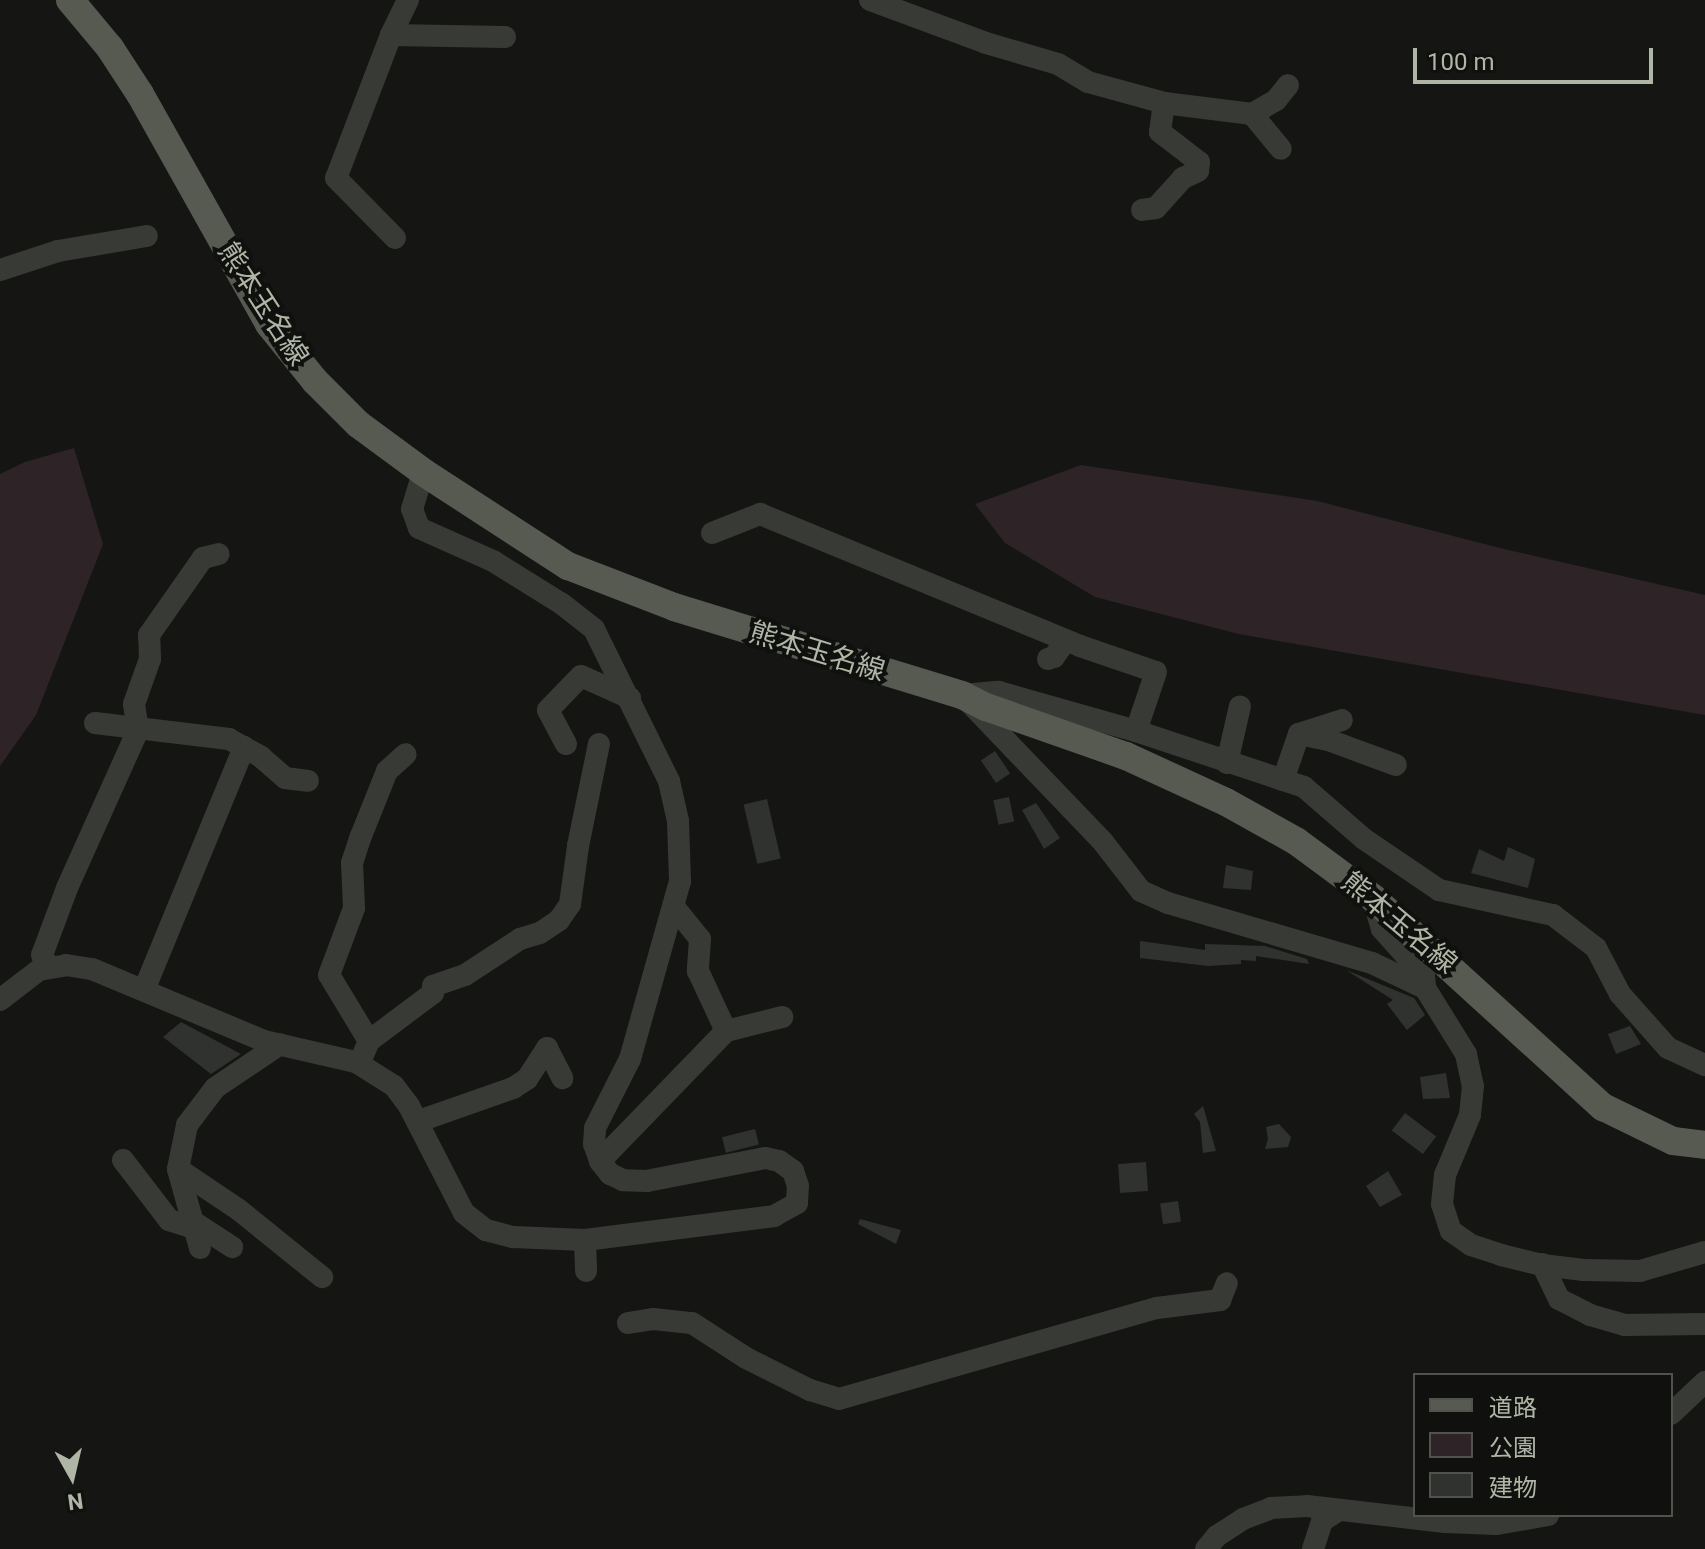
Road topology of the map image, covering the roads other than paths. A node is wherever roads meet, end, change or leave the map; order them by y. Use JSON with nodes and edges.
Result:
{"nodes":[{"id":1,"x":70,"y":0,"type":"edge"},
{"id":2,"x":408,"y":0,"type":"edge"},
{"id":3,"x":870,"y":0,"type":"edge"},
{"id":4,"x":391,"y":35,"type":"junction"},
{"id":5,"x":505,"y":37,"type":"dead end"},
{"id":6,"x":1288,"y":85,"type":"dead end"},
{"id":7,"x":1164,"y":103,"type":"junction"},
{"id":8,"x":1252,"y":114,"type":"junction"},
{"id":9,"x":1281,"y":149,"type":"dead end"},
{"id":10,"x":1142,"y":210,"type":"dead end"},
{"id":11,"x":147,"y":236,"type":"dead end"},
{"id":12,"x":395,"y":238,"type":"dead end"},
{"id":13,"x":0,"y":270,"type":"edge"},
{"id":14,"x":423,"y":472,"type":"junction"},
{"id":15,"x":712,"y":533,"type":"dead end"},
{"id":16,"x":219,"y":554,"type":"dead end"},
{"id":17,"x":1065,"y":641,"type":"junction"},
{"id":18,"x":1048,"y":659,"type":"dead end"},
{"id":19,"x":962,"y":695,"type":"junction"},
{"id":20,"x":630,"y":698,"type":"junction"},
{"id":21,"x":1240,"y":706,"type":"dead end"},
{"id":22,"x":1342,"y":720,"type":"dead end"},
{"id":23,"x":95,"y":723,"type":"dead end"},
{"id":24,"x":138,"y":730,"type":"junction"},
{"id":25,"x":1136,"y":731,"type":"junction"},
{"id":26,"x":1299,"y":734,"type":"junction"},
{"id":27,"x":566,"y":744,"type":"dead end"},
{"id":28,"x":599,"y":744,"type":"dead end"},
{"id":29,"x":244,"y":747,"type":"junction"},
{"id":30,"x":406,"y":754,"type":"dead end"},
{"id":31,"x":1227,"y":763,"type":"junction"},
{"id":32,"x":1396,"y":765,"type":"dead end"},
{"id":33,"x":1283,"y":780,"type":"junction"},
{"id":34,"x":308,"y":781,"type":"dead end"},
{"id":35,"x":1373,"y":898,"type":"junction"},
{"id":36,"x":674,"y":907,"type":"junction"},
{"id":37,"x":49,"y":968,"type":"junction"},
{"id":38,"x":1425,"y":988,"type":"junction"},
{"id":39,"x":144,"y":990,"type":"junction"},
{"id":40,"x":0,"y":1000,"type":"edge"},
{"id":41,"x":782,"y":1017,"type":"dead end"},
{"id":42,"x":726,"y":1031,"type":"junction"},
{"id":43,"x":369,"y":1041,"type":"junction"},
{"id":44,"x":280,"y":1044,"type":"junction"},
{"id":45,"x":360,"y":1064,"type":"junction"},
{"id":46,"x":1705,"y":1065,"type":"edge"},
{"id":47,"x":562,"y":1078,"type":"dead end"},
{"id":48,"x":419,"y":1121,"type":"junction"},
{"id":49,"x":1705,"y":1145,"type":"edge"},
{"id":50,"x":123,"y":1160,"type":"dead end"},
{"id":51,"x":600,"y":1161,"type":"junction"},
{"id":52,"x":178,"y":1169,"type":"junction"},
{"id":53,"x":195,"y":1233,"type":"junction"},
{"id":54,"x":585,"y":1240,"type":"junction"},
{"id":55,"x":232,"y":1247,"type":"dead end"},
{"id":56,"x":1705,"y":1252,"type":"edge"},
{"id":57,"x":1542,"y":1264,"type":"junction"},
{"id":58,"x":586,"y":1271,"type":"dead end"},
{"id":59,"x":322,"y":1277,"type":"dead end"},
{"id":60,"x":1227,"y":1283,"type":"dead end"},
{"id":61,"x":628,"y":1323,"type":"dead end"},
{"id":62,"x":1705,"y":1324,"type":"edge"},
{"id":63,"x":1705,"y":1382,"type":"edge"},
{"id":64,"x":1673,"y":1412,"type":"edge"},
{"id":65,"x":1339,"y":1510,"type":"junction"},
{"id":66,"x":1413,"y":1517,"type":"edge"},
{"id":67,"x":1418,"y":1517,"type":"edge"},
{"id":68,"x":1537,"y":1517,"type":"edge"},
{"id":69,"x":1206,"y":1549,"type":"edge"},
{"id":70,"x":1313,"y":1549,"type":"edge"}],
"edges":[{"from":1,"to":14,"type":"main road","name":"熊本玉名線"},
{"from":2,"to":4,"type":"street"},
{"from":3,"to":7,"type":"street"},
{"from":4,"to":5,"type":"street"},
{"from":4,"to":12,"type":"street"},
{"from":6,"to":8,"type":"street"},
{"from":7,"to":8,"type":"street"},
{"from":7,"to":10,"type":"street"},
{"from":8,"to":9,"type":"street"},
{"from":11,"to":13,"type":"street"},
{"from":14,"to":19,"type":"main road","name":"熊本玉名線"},
{"from":14,"to":20,"type":"street"},
{"from":15,"to":17,"type":"street"},
{"from":16,"to":24,"type":"street"},
{"from":17,"to":18,"type":"street"},
{"from":17,"to":25,"type":"street"},
{"from":19,"to":25,"type":"street"},
{"from":19,"to":35,"type":"main road","name":"熊本玉名線"},
{"from":19,"to":38,"type":"street"},
{"from":20,"to":27,"type":"street"},
{"from":20,"to":36,"type":"street"},
{"from":21,"to":31,"type":"street"},
{"from":22,"to":26,"type":"street"},
{"from":23,"to":24,"type":"street"},
{"from":24,"to":29,"type":"street"},
{"from":24,"to":37,"type":"street"},
{"from":25,"to":31,"type":"street"},
{"from":26,"to":32,"type":"street"},
{"from":26,"to":33,"type":"street"},
{"from":28,"to":43,"type":"street"},
{"from":29,"to":34,"type":"street"},
{"from":29,"to":39,"type":"street"},
{"from":30,"to":43,"type":"street"},
{"from":31,"to":33,"type":"street"},
{"from":33,"to":46,"type":"street"},
{"from":35,"to":38,"type":"street"},
{"from":35,"to":49,"type":"main road","name":"熊本玉名線"},
{"from":36,"to":42,"type":"street"},
{"from":36,"to":51,"type":"street"},
{"from":37,"to":39,"type":"street"},
{"from":37,"to":40,"type":"street"},
{"from":38,"to":57,"type":"street"},
{"from":39,"to":44,"type":"street"},
{"from":41,"to":42,"type":"street"},
{"from":42,"to":51,"type":"street"},
{"from":43,"to":45,"type":"street"},
{"from":44,"to":45,"type":"street"},
{"from":44,"to":52,"type":"street"},
{"from":45,"to":48,"type":"street"},
{"from":47,"to":48,"type":"street"},
{"from":48,"to":54,"type":"street"},
{"from":50,"to":53,"type":"street"},
{"from":51,"to":54,"type":"street"},
{"from":52,"to":53,"type":"street"},
{"from":52,"to":59,"type":"street"},
{"from":53,"to":55,"type":"street"},
{"from":54,"to":58,"type":"street"},
{"from":56,"to":57,"type":"street"},
{"from":57,"to":62,"type":"street"},
{"from":60,"to":61,"type":"street"},
{"from":63,"to":64,"type":"street"},
{"from":65,"to":66,"type":"street"},
{"from":65,"to":69,"type":"street"},
{"from":65,"to":70,"type":"street"},
{"from":67,"to":68,"type":"street"}]}
